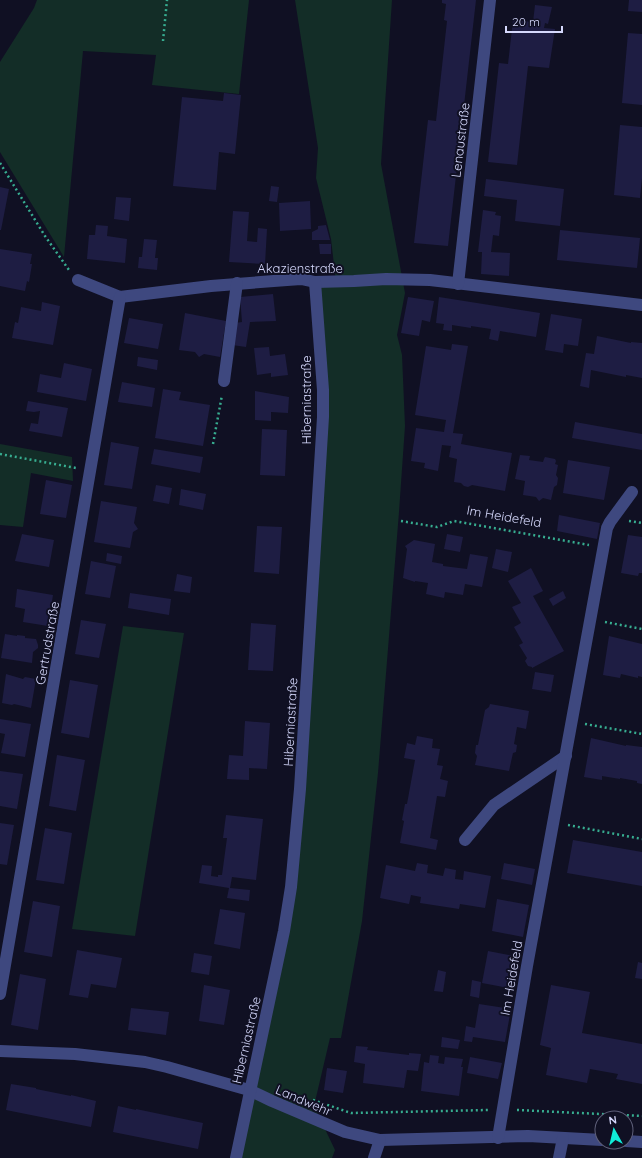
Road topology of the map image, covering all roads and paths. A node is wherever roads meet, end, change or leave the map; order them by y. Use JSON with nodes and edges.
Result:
{"nodes":[{"id":1,"x":167,"y":0,"type":"edge"},
{"id":2,"x":490,"y":0,"type":"edge"},
{"id":3,"x":163,"y":41,"type":"dead end"},
{"id":4,"x":0,"y":163,"type":"edge"},
{"id":5,"x":78,"y":280,"type":"joint"},
{"id":6,"x":315,"y":282,"type":"junction"},
{"id":7,"x":237,"y":283,"type":"junction"},
{"id":8,"x":458,"y":284,"type":"junction"},
{"id":9,"x":120,"y":297,"type":"junction"},
{"id":10,"x":642,"y":305,"type":"edge"},
{"id":11,"x":224,"y":381,"type":"joint"},
{"id":12,"x":213,"y":444,"type":"dead end"},
{"id":13,"x":0,"y":454,"type":"edge"},
{"id":14,"x":91,"y":470,"type":"junction"},
{"id":15,"x":632,"y":492,"type":"dead end"},
{"id":16,"x":401,"y":521,"type":"dead end"},
{"id":17,"x":604,"y":548,"type":"junction"},
{"id":18,"x":590,"y":619,"type":"junction"},
{"id":19,"x":642,"y":629,"type":"edge"},
{"id":20,"x":572,"y":721,"type":"junction"},
{"id":21,"x":642,"y":734,"type":"edge"},
{"id":22,"x":566,"y":756,"type":"junction"},
{"id":23,"x":553,"y":823,"type":"junction"},
{"id":24,"x":642,"y":839,"type":"edge"},
{"id":25,"x":465,"y":840,"type":"dead end"},
{"id":26,"x":0,"y":994,"type":"edge"},
{"id":27,"x":0,"y":1051,"type":"edge"},
{"id":28,"x":249,"y":1090,"type":"junction"},
{"id":29,"x":308,"y":1098,"type":"dead end"},
{"id":30,"x":502,"y":1110,"type":"junction"},
{"id":31,"x":642,"y":1116,"type":"edge"},
{"id":32,"x":498,"y":1138,"type":"junction"},
{"id":33,"x":563,"y":1138,"type":"junction"},
{"id":34,"x":380,"y":1140,"type":"junction"},
{"id":35,"x":594,"y":1140,"type":"edge"},
{"id":36,"x":236,"y":1158,"type":"edge"},
{"id":37,"x":374,"y":1158,"type":"edge"},
{"id":38,"x":559,"y":1158,"type":"edge"}],
"edges":[{"from":1,"to":3,"type":"path"},
{"from":2,"to":8,"type":"street","name":"Lenaustraße"},
{"from":4,"to":5,"type":"path"},
{"from":5,"to":9,"type":"street","name":"Akazienstraße"},
{"from":6,"to":7,"type":"street","name":"Akazienstraße"},
{"from":6,"to":8,"type":"street","name":"Akazienstraße"},
{"from":6,"to":28,"type":"street","name":"Hiberniastraße"},
{"from":7,"to":9,"type":"street","name":"Akazienstraße"},
{"from":7,"to":11,"type":"street"},
{"from":8,"to":10,"type":"street","name":"Akazienstraße"},
{"from":9,"to":14,"type":"street","name":"Gertrudstraße"},
{"from":11,"to":12,"type":"path"},
{"from":13,"to":14,"type":"path"},
{"from":14,"to":26,"type":"street","name":"Gertrudstraße"},
{"from":15,"to":17,"type":"street","name":"Im Heidefeld"},
{"from":16,"to":17,"type":"path","name":"Im Heidefeld"},
{"from":17,"to":18,"type":"street","name":"Im Heidefeld"},
{"from":18,"to":19,"type":"path"},
{"from":18,"to":20,"type":"street","name":"Im Heidefeld"},
{"from":20,"to":21,"type":"path"},
{"from":20,"to":22,"type":"street","name":"Im Heidefeld"},
{"from":22,"to":23,"type":"street","name":"Im Heidefeld"},
{"from":22,"to":25,"type":"street"},
{"from":23,"to":24,"type":"path"},
{"from":23,"to":30,"type":"street","name":"Im Heidefeld"},
{"from":27,"to":28,"type":"street","name":"Landwehr"},
{"from":28,"to":34,"type":"street","name":"Landwehr"},
{"from":28,"to":36,"type":"street","name":"Hiberniastraße"},
{"from":29,"to":30,"type":"path"},
{"from":30,"to":31,"type":"path"},
{"from":30,"to":32,"type":"street","name":"Im Heidefeld"},
{"from":32,"to":33,"type":"street","name":"Landwehr"},
{"from":32,"to":34,"type":"street","name":"Landwehr"},
{"from":33,"to":35,"type":"street","name":"Landwehr"},
{"from":33,"to":38,"type":"street"},
{"from":34,"to":37,"type":"street"}]}
